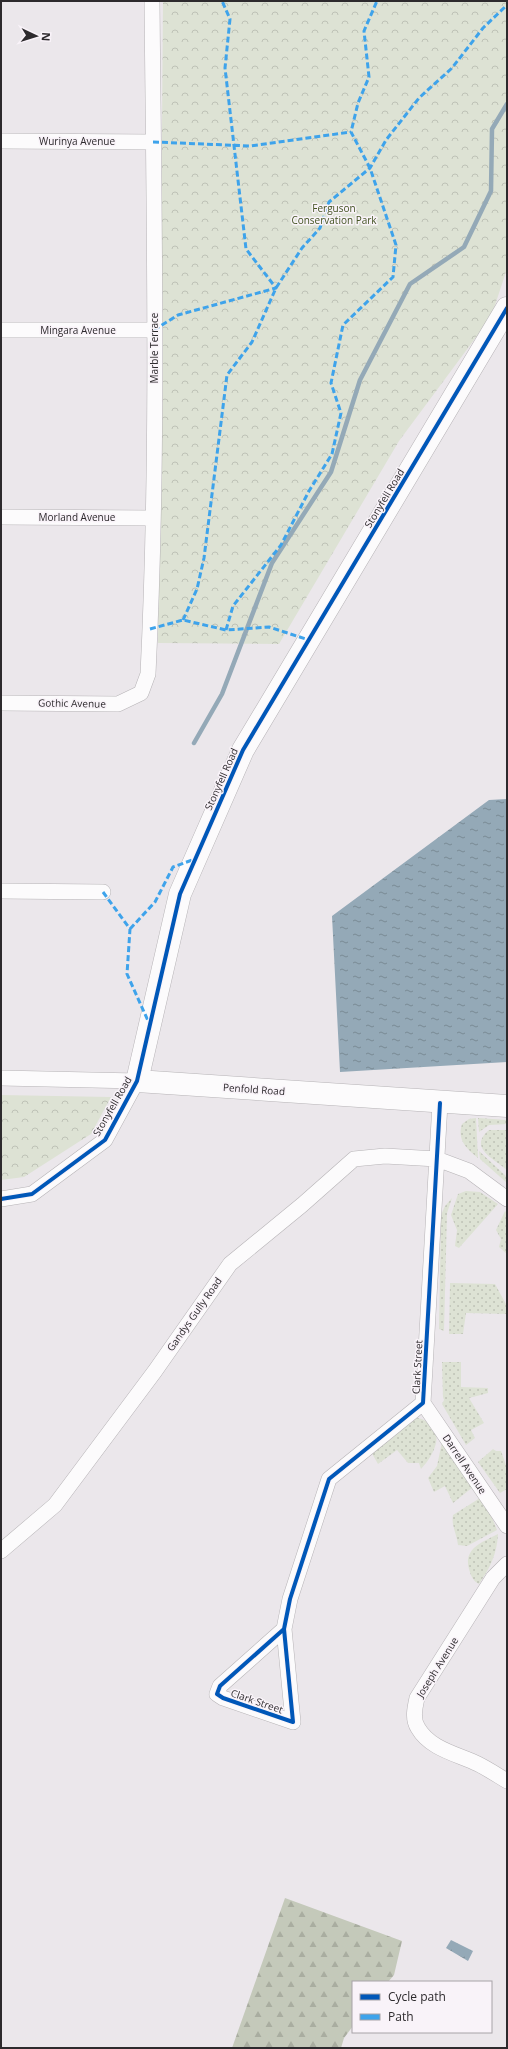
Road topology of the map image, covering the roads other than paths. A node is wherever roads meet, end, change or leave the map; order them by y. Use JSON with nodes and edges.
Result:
{"nodes":[{"id":1,"x":152,"y":1,"type":"edge"},
{"id":2,"x":1,"y":141,"type":"edge"},
{"id":3,"x":153,"y":142,"type":"junction"},
{"id":4,"x":507,"y":308,"type":"edge"},
{"id":5,"x":1,"y":330,"type":"edge"},
{"id":6,"x":154,"y":330,"type":"junction"},
{"id":7,"x":1,"y":517,"type":"edge"},
{"id":8,"x":152,"y":518,"type":"junction"},
{"id":9,"x":142,"y":694,"type":"joint"},
{"id":10,"x":1,"y":703,"type":"edge"},
{"id":11,"x":1,"y":891,"type":"edge"},
{"id":12,"x":103,"y":892,"type":"dead end"},
{"id":13,"x":1,"y":1078,"type":"edge"},
{"id":14,"x":137,"y":1081,"type":"junction"},
{"id":15,"x":440,"y":1102,"type":"junction"},
{"id":16,"x":507,"y":1106,"type":"edge"},
{"id":17,"x":437,"y":1159,"type":"junction"},
{"id":18,"x":1,"y":1199,"type":"edge"},
{"id":19,"x":507,"y":1199,"type":"edge"},
{"id":20,"x":423,"y":1402,"type":"junction"},
{"id":21,"x":507,"y":1526,"type":"edge"},
{"id":22,"x":1,"y":1551,"type":"edge"},
{"id":23,"x":507,"y":1564,"type":"edge"},
{"id":24,"x":284,"y":1629,"type":"junction"},
{"id":25,"x":507,"y":1781,"type":"edge"}],
"edges":[{"from":1,"to":3,"type":"street","name":"Marble Terrace"},
{"from":2,"to":3,"type":"street","name":"Wurinya Avenue"},
{"from":3,"to":6,"type":"street","name":"Marble Terrace"},
{"from":4,"to":14,"type":"street","name":"Stonyfell Road"},
{"from":5,"to":6,"type":"street","name":"Mingara Avenue"},
{"from":6,"to":8,"type":"street","name":"Marble Terrace"},
{"from":7,"to":8,"type":"street","name":"Morland Avenue"},
{"from":8,"to":9,"type":"street","name":"Marble Terrace"},
{"from":9,"to":10,"type":"street","name":"Gothic Avenue"},
{"from":11,"to":12,"type":"street"},
{"from":13,"to":14,"type":"street","name":"Penfold Road"},
{"from":14,"to":15,"type":"street","name":"Penfold Road"},
{"from":14,"to":18,"type":"street","name":"Stonyfell Road"},
{"from":15,"to":16,"type":"street","name":"Penfold Road"},
{"from":15,"to":17,"type":"street","name":"Clark Street"},
{"from":17,"to":19,"type":"street","name":"Gandys Gully Road"},
{"from":17,"to":20,"type":"street","name":"Clark Street"},
{"from":17,"to":22,"type":"street","name":"Gandys Gully Road"},
{"from":20,"to":21,"type":"street","name":"Darrell Avenue"},
{"from":20,"to":24,"type":"street","name":"Clark Street"},
{"from":23,"to":25,"type":"street","name":"Joseph Avenue"},
{"from":24,"to":24,"type":"street","name":"Clark Street"}]}
